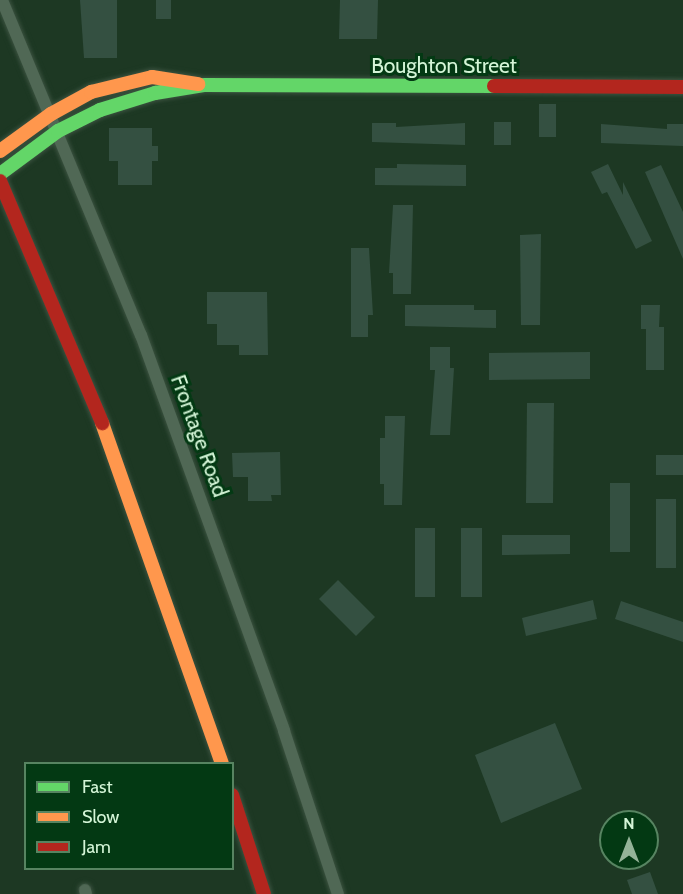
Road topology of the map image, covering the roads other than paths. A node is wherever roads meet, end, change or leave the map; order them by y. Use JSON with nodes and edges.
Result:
{"nodes":[{"id":1,"x":2,"y":0,"type":"edge"},
{"id":2,"x":205,"y":86,"type":"junction"},
{"id":3,"x":683,"y":87,"type":"edge"},
{"id":4,"x":51,"y":114,"type":"junction"},
{"id":5,"x":58,"y":131,"type":"junction"},
{"id":6,"x":0,"y":151,"type":"edge"},
{"id":7,"x":0,"y":174,"type":"edge"},
{"id":8,"x":2,"y":185,"type":"edge"},
{"id":9,"x":221,"y":762,"type":"edge"},
{"id":10,"x":234,"y":801,"type":"edge"},
{"id":11,"x":264,"y":894,"type":"edge"},
{"id":12,"x":338,"y":894,"type":"edge"}],
"edges":[{"from":1,"to":4,"type":"street","name":"Frontage Road"},
{"from":2,"to":3,"type":"main road","name":"Boughton Street"},
{"from":2,"to":4,"type":"main road","name":"Boughton Street"},
{"from":2,"to":5,"type":"main road","name":"Boughton Street"},
{"from":4,"to":5,"type":"street","name":"Frontage Road"},
{"from":4,"to":6,"type":"main road","name":"Boughton Street"},
{"from":5,"to":7,"type":"main road","name":"Boughton Street"},
{"from":5,"to":12,"type":"street","name":"Frontage Road"},
{"from":8,"to":9,"type":"main road"},
{"from":10,"to":11,"type":"main road"}]}
